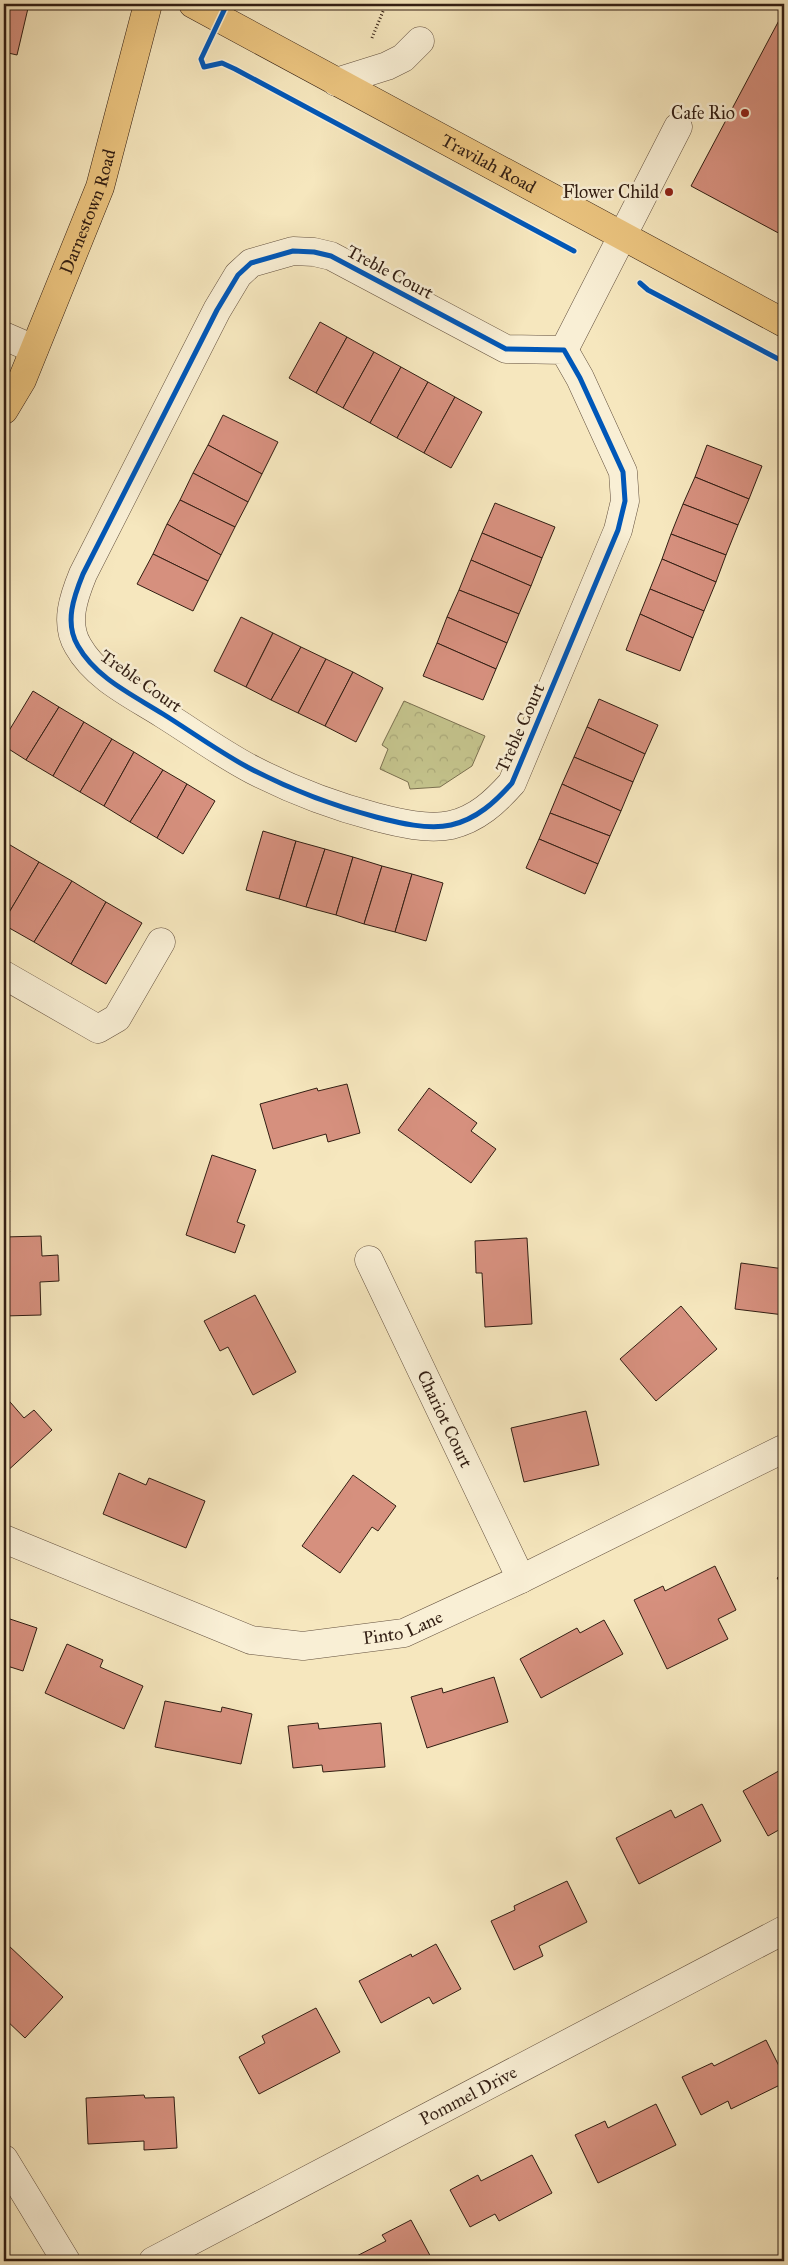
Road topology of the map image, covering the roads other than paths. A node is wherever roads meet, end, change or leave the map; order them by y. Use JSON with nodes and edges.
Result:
{"nodes":[{"id":1,"x":148,"y":4,"type":"edge"},
{"id":2,"x":193,"y":4,"type":"edge"},
{"id":3,"x":420,"y":41,"type":"dead end"},
{"id":4,"x":336,"y":82,"type":"junction"},
{"id":5,"x":678,"y":128,"type":"dead end"},
{"id":6,"x":622,"y":237,"type":"junction"},
{"id":7,"x":784,"y":323,"type":"edge"},
{"id":8,"x":4,"y":336,"type":"edge"},
{"id":9,"x":34,"y":350,"type":"junction"},
{"id":10,"x":564,"y":350,"type":"junction"},
{"id":11,"x":4,"y":410,"type":"edge"},
{"id":12,"x":161,"y":942,"type":"dead end"},
{"id":13,"x":4,"y":975,"type":"edge"},
{"id":14,"x":369,"y":1260,"type":"dead end"},
{"id":15,"x":783,"y":1449,"type":"edge"},
{"id":16,"x":4,"y":1539,"type":"edge"},
{"id":17,"x":521,"y":1579,"type":"junction"},
{"id":18,"x":784,"y":1930,"type":"edge"},
{"id":19,"x":4,"y":2159,"type":"edge"},
{"id":20,"x":66,"y":2261,"type":"edge"},
{"id":21,"x":153,"y":2261,"type":"edge"}],
"edges":[{"from":1,"to":9,"type":"main road","name":"Darnestown Road"},
{"from":2,"to":4,"type":"main road","name":"Travilah Road"},
{"from":3,"to":4,"type":"street"},
{"from":4,"to":6,"type":"main road","name":"Travilah Road"},
{"from":5,"to":6,"type":"street"},
{"from":6,"to":7,"type":"main road","name":"Travilah Road"},
{"from":6,"to":10,"type":"street"},
{"from":8,"to":9,"type":"street"},
{"from":9,"to":11,"type":"main road","name":"Darnestown Road"},
{"from":10,"to":10,"type":"street","name":"Treble Court"},
{"from":12,"to":13,"type":"street"},
{"from":14,"to":17,"type":"street","name":"Chariot Court"},
{"from":15,"to":17,"type":"street","name":"Pinto Lane"},
{"from":16,"to":17,"type":"street","name":"Pinto Lane"},
{"from":18,"to":21,"type":"street","name":"Pommel Drive"},
{"from":19,"to":20,"type":"street"}]}
